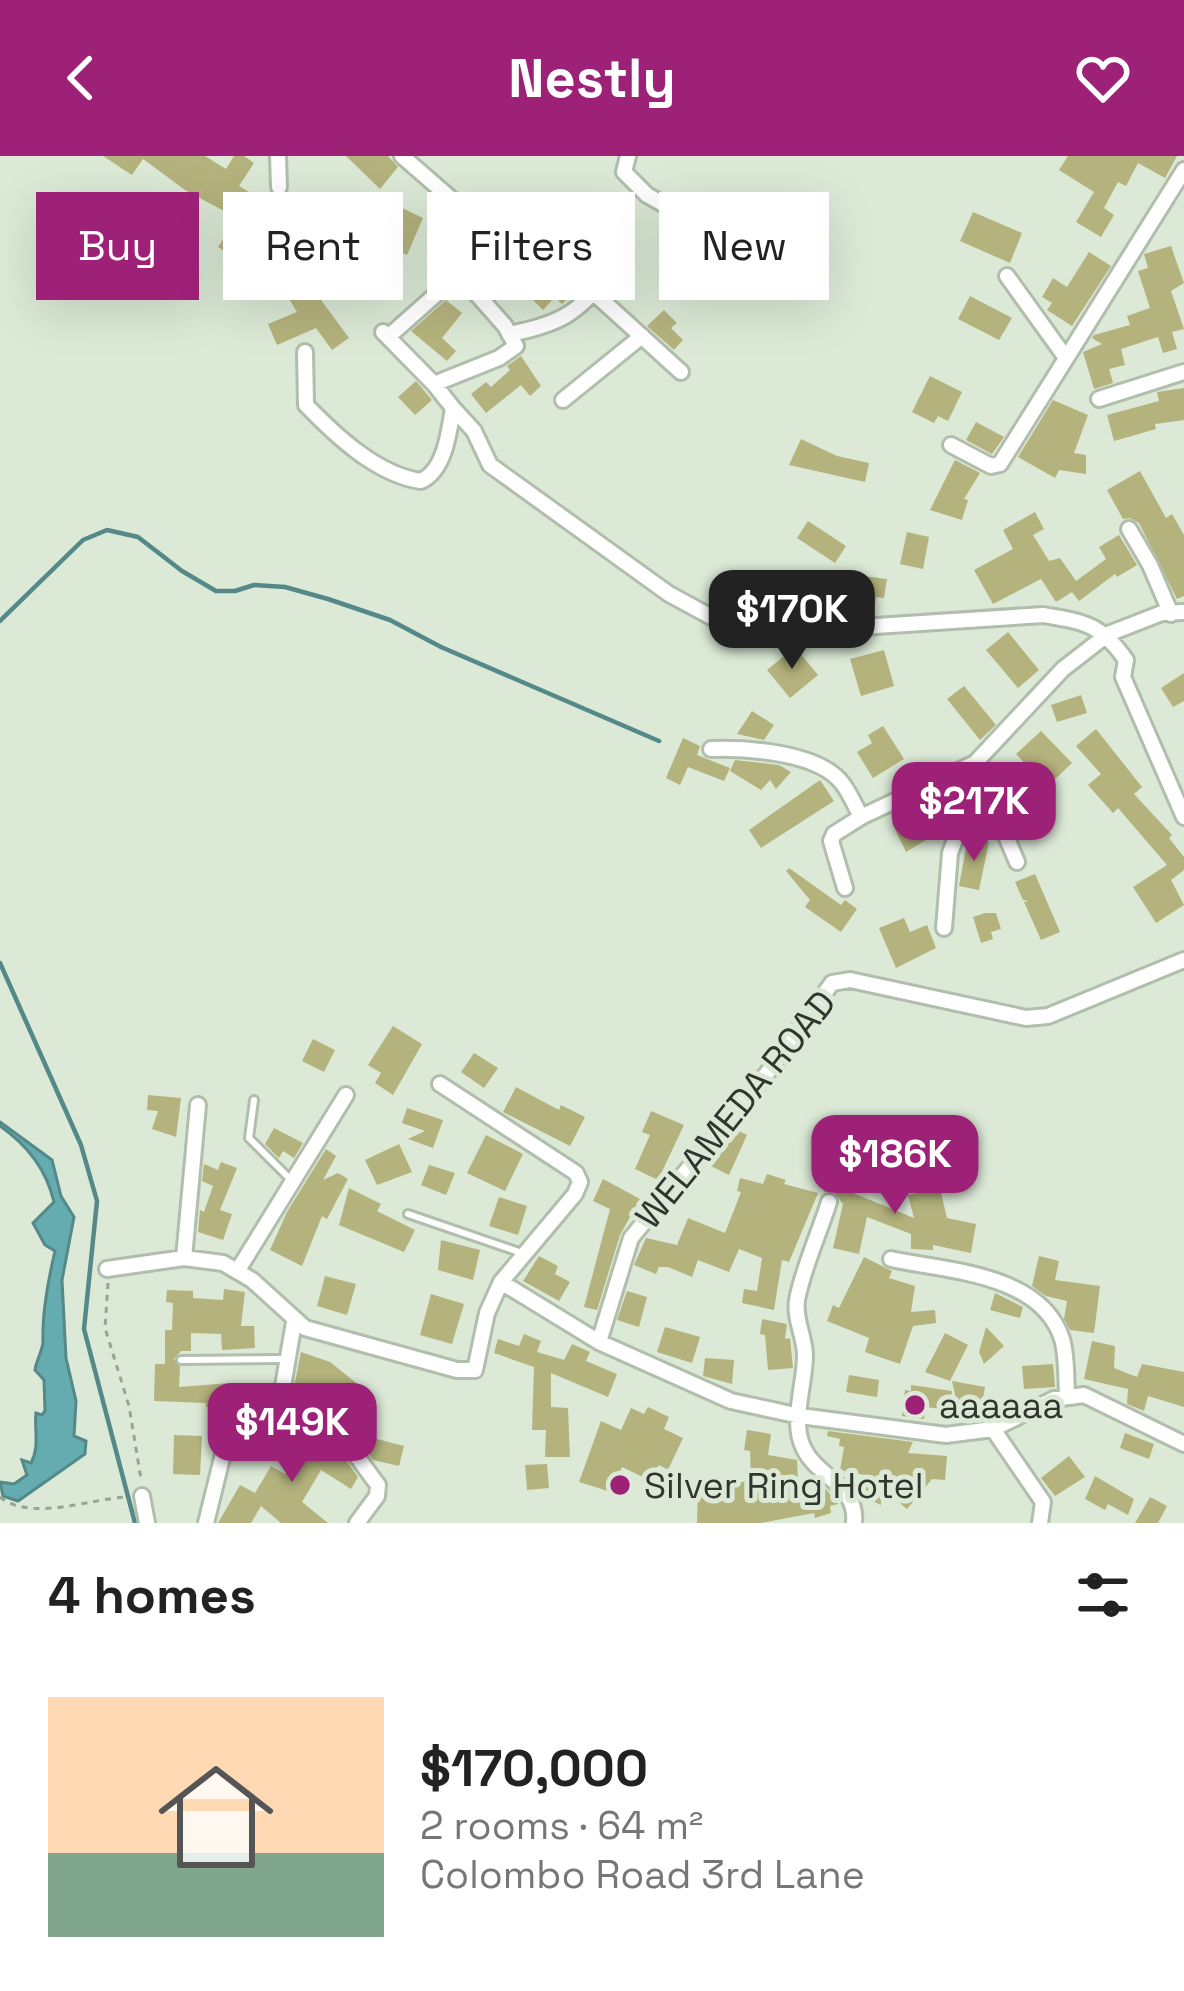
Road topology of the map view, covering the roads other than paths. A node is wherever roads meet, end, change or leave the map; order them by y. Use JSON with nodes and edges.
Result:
{"nodes":[{"id":1,"x":278,"y":156,"type":"edge"},
{"id":2,"x":402,"y":156,"type":"edge"},
{"id":3,"x":628,"y":156,"type":"edge"},
{"id":4,"x":1184,"y":170,"type":"edge"},
{"id":5,"x":279,"y":187,"type":"dead end"},
{"id":6,"x":443,"y":192,"type":"edge"},
{"id":7,"x":659,"y":202,"type":"edge"},
{"id":8,"x":1007,"y":276,"type":"dead end"},
{"id":9,"x":427,"y":300,"type":"edge"},
{"id":10,"x":481,"y":300,"type":"edge"},
{"id":11,"x":586,"y":300,"type":"edge"},
{"id":12,"x":602,"y":300,"type":"edge"},
{"id":13,"x":509,"y":334,"type":"junction"},
{"id":14,"x":642,"y":336,"type":"junction"},
{"id":15,"x":305,"y":352,"type":"dead end"},
{"id":16,"x":1066,"y":358,"type":"junction"},
{"id":17,"x":681,"y":372,"type":"dead end"},
{"id":18,"x":1184,"y":372,"type":"edge"},
{"id":19,"x":434,"y":384,"type":"junction"},
{"id":20,"x":1099,"y":399,"type":"dead end"},
{"id":21,"x":563,"y":400,"type":"dead end"},
{"id":22,"x":453,"y":408,"type":"junction"},
{"id":23,"x":951,"y":445,"type":"dead end"},
{"id":24,"x":1129,"y":529,"type":"dead end"},
{"id":25,"x":1177,"y":613,"type":"edge"},
{"id":26,"x":1108,"y":634,"type":"junction"},
{"id":27,"x":711,"y":749,"type":"dead end"},
{"id":28,"x":975,"y":763,"type":"junction"},
{"id":29,"x":941,"y":780,"type":"junction"},
{"id":30,"x":1184,"y":817,"type":"edge"},
{"id":31,"x":861,"y":818,"type":"junction"},
{"id":32,"x":1017,"y":862,"type":"dead end"},
{"id":33,"x":845,"y":888,"type":"dead end"},
{"id":34,"x":944,"y":928,"type":"dead end"},
{"id":35,"x":1184,"y":960,"type":"edge"},
{"id":36,"x":440,"y":1084,"type":"dead end"},
{"id":37,"x":346,"y":1095,"type":"dead end"},
{"id":38,"x":254,"y":1100,"type":"dead end"},
{"id":39,"x":199,"y":1105,"type":"dead end"},
{"id":40,"x":292,"y":1181,"type":"junction"},
{"id":41,"x":830,"y":1202,"type":"dead end"},
{"id":42,"x":408,"y":1214,"type":"dead end"},
{"id":43,"x":522,"y":1253,"type":"junction"},
{"id":44,"x":184,"y":1258,"type":"junction"},
{"id":45,"x":891,"y":1259,"type":"dead end"},
{"id":46,"x":107,"y":1269,"type":"road end"},
{"id":47,"x":238,"y":1270,"type":"junction"},
{"id":48,"x":501,"y":1282,"type":"junction"},
{"id":49,"x":294,"y":1322,"type":"junction"},
{"id":50,"x":599,"y":1342,"type":"junction"},
{"id":51,"x":288,"y":1359,"type":"junction"},
{"id":52,"x":181,"y":1360,"type":"dead end"},
{"id":53,"x":1067,"y":1395,"type":"junction"},
{"id":54,"x":279,"y":1410,"type":"junction"},
{"id":55,"x":800,"y":1415,"type":"junction"},
{"id":56,"x":993,"y":1429,"type":"junction"},
{"id":57,"x":1184,"y":1444,"type":"edge"},
{"id":58,"x":142,"y":1496,"type":"road end"},
{"id":59,"x":146,"y":1523,"type":"edge"},
{"id":60,"x":206,"y":1523,"type":"edge"},
{"id":61,"x":357,"y":1523,"type":"edge"},
{"id":62,"x":854,"y":1523,"type":"edge"},
{"id":63,"x":1040,"y":1523,"type":"edge"}],
"edges":[{"from":1,"to":5,"type":"street"},
{"from":2,"to":6,"type":"street"},
{"from":3,"to":7,"type":"street"},
{"from":4,"to":16,"type":"street"},
{"from":8,"to":16,"type":"street"},
{"from":9,"to":19,"type":"street"},
{"from":10,"to":13,"type":"street"},
{"from":11,"to":13,"type":"street"},
{"from":12,"to":14,"type":"street"},
{"from":13,"to":19,"type":"street"},
{"from":14,"to":17,"type":"street"},
{"from":14,"to":21,"type":"street"},
{"from":15,"to":22,"type":"street"},
{"from":16,"to":23,"type":"street"},
{"from":18,"to":20,"type":"street"},
{"from":19,"to":22,"type":"street"},
{"from":22,"to":26,"type":"street"},
{"from":24,"to":25,"type":"street"},
{"from":25,"to":26,"type":"street"},
{"from":26,"to":28,"type":"street"},
{"from":26,"to":30,"type":"street"},
{"from":27,"to":31,"type":"street"},
{"from":28,"to":29,"type":"street"},
{"from":28,"to":32,"type":"street"},
{"from":29,"to":31,"type":"street"},
{"from":29,"to":34,"type":"street"},
{"from":31,"to":33,"type":"street"},
{"from":35,"to":50,"type":"street","name":"WELAMEDA ROAD"},
{"from":36,"to":43,"type":"street"},
{"from":37,"to":40,"type":"street"},
{"from":38,"to":40,"type":"lane"},
{"from":39,"to":44,"type":"street"},
{"from":40,"to":47,"type":"street"},
{"from":41,"to":55,"type":"street"},
{"from":42,"to":43,"type":"lane"},
{"from":43,"to":48,"type":"street"},
{"from":44,"to":46,"type":"street"},
{"from":44,"to":47,"type":"street"},
{"from":45,"to":53,"type":"street"},
{"from":47,"to":49,"type":"street"},
{"from":48,"to":49,"type":"street"},
{"from":48,"to":50,"type":"street"},
{"from":49,"to":51,"type":"street"},
{"from":50,"to":55,"type":"street"},
{"from":51,"to":52,"type":"lane"},
{"from":51,"to":54,"type":"street"},
{"from":53,"to":56,"type":"street"},
{"from":53,"to":57,"type":"street"},
{"from":54,"to":60,"type":"street"},
{"from":54,"to":61,"type":"street"},
{"from":55,"to":56,"type":"street"},
{"from":55,"to":62,"type":"street"},
{"from":56,"to":63,"type":"street"},
{"from":58,"to":59,"type":"street"}]}
